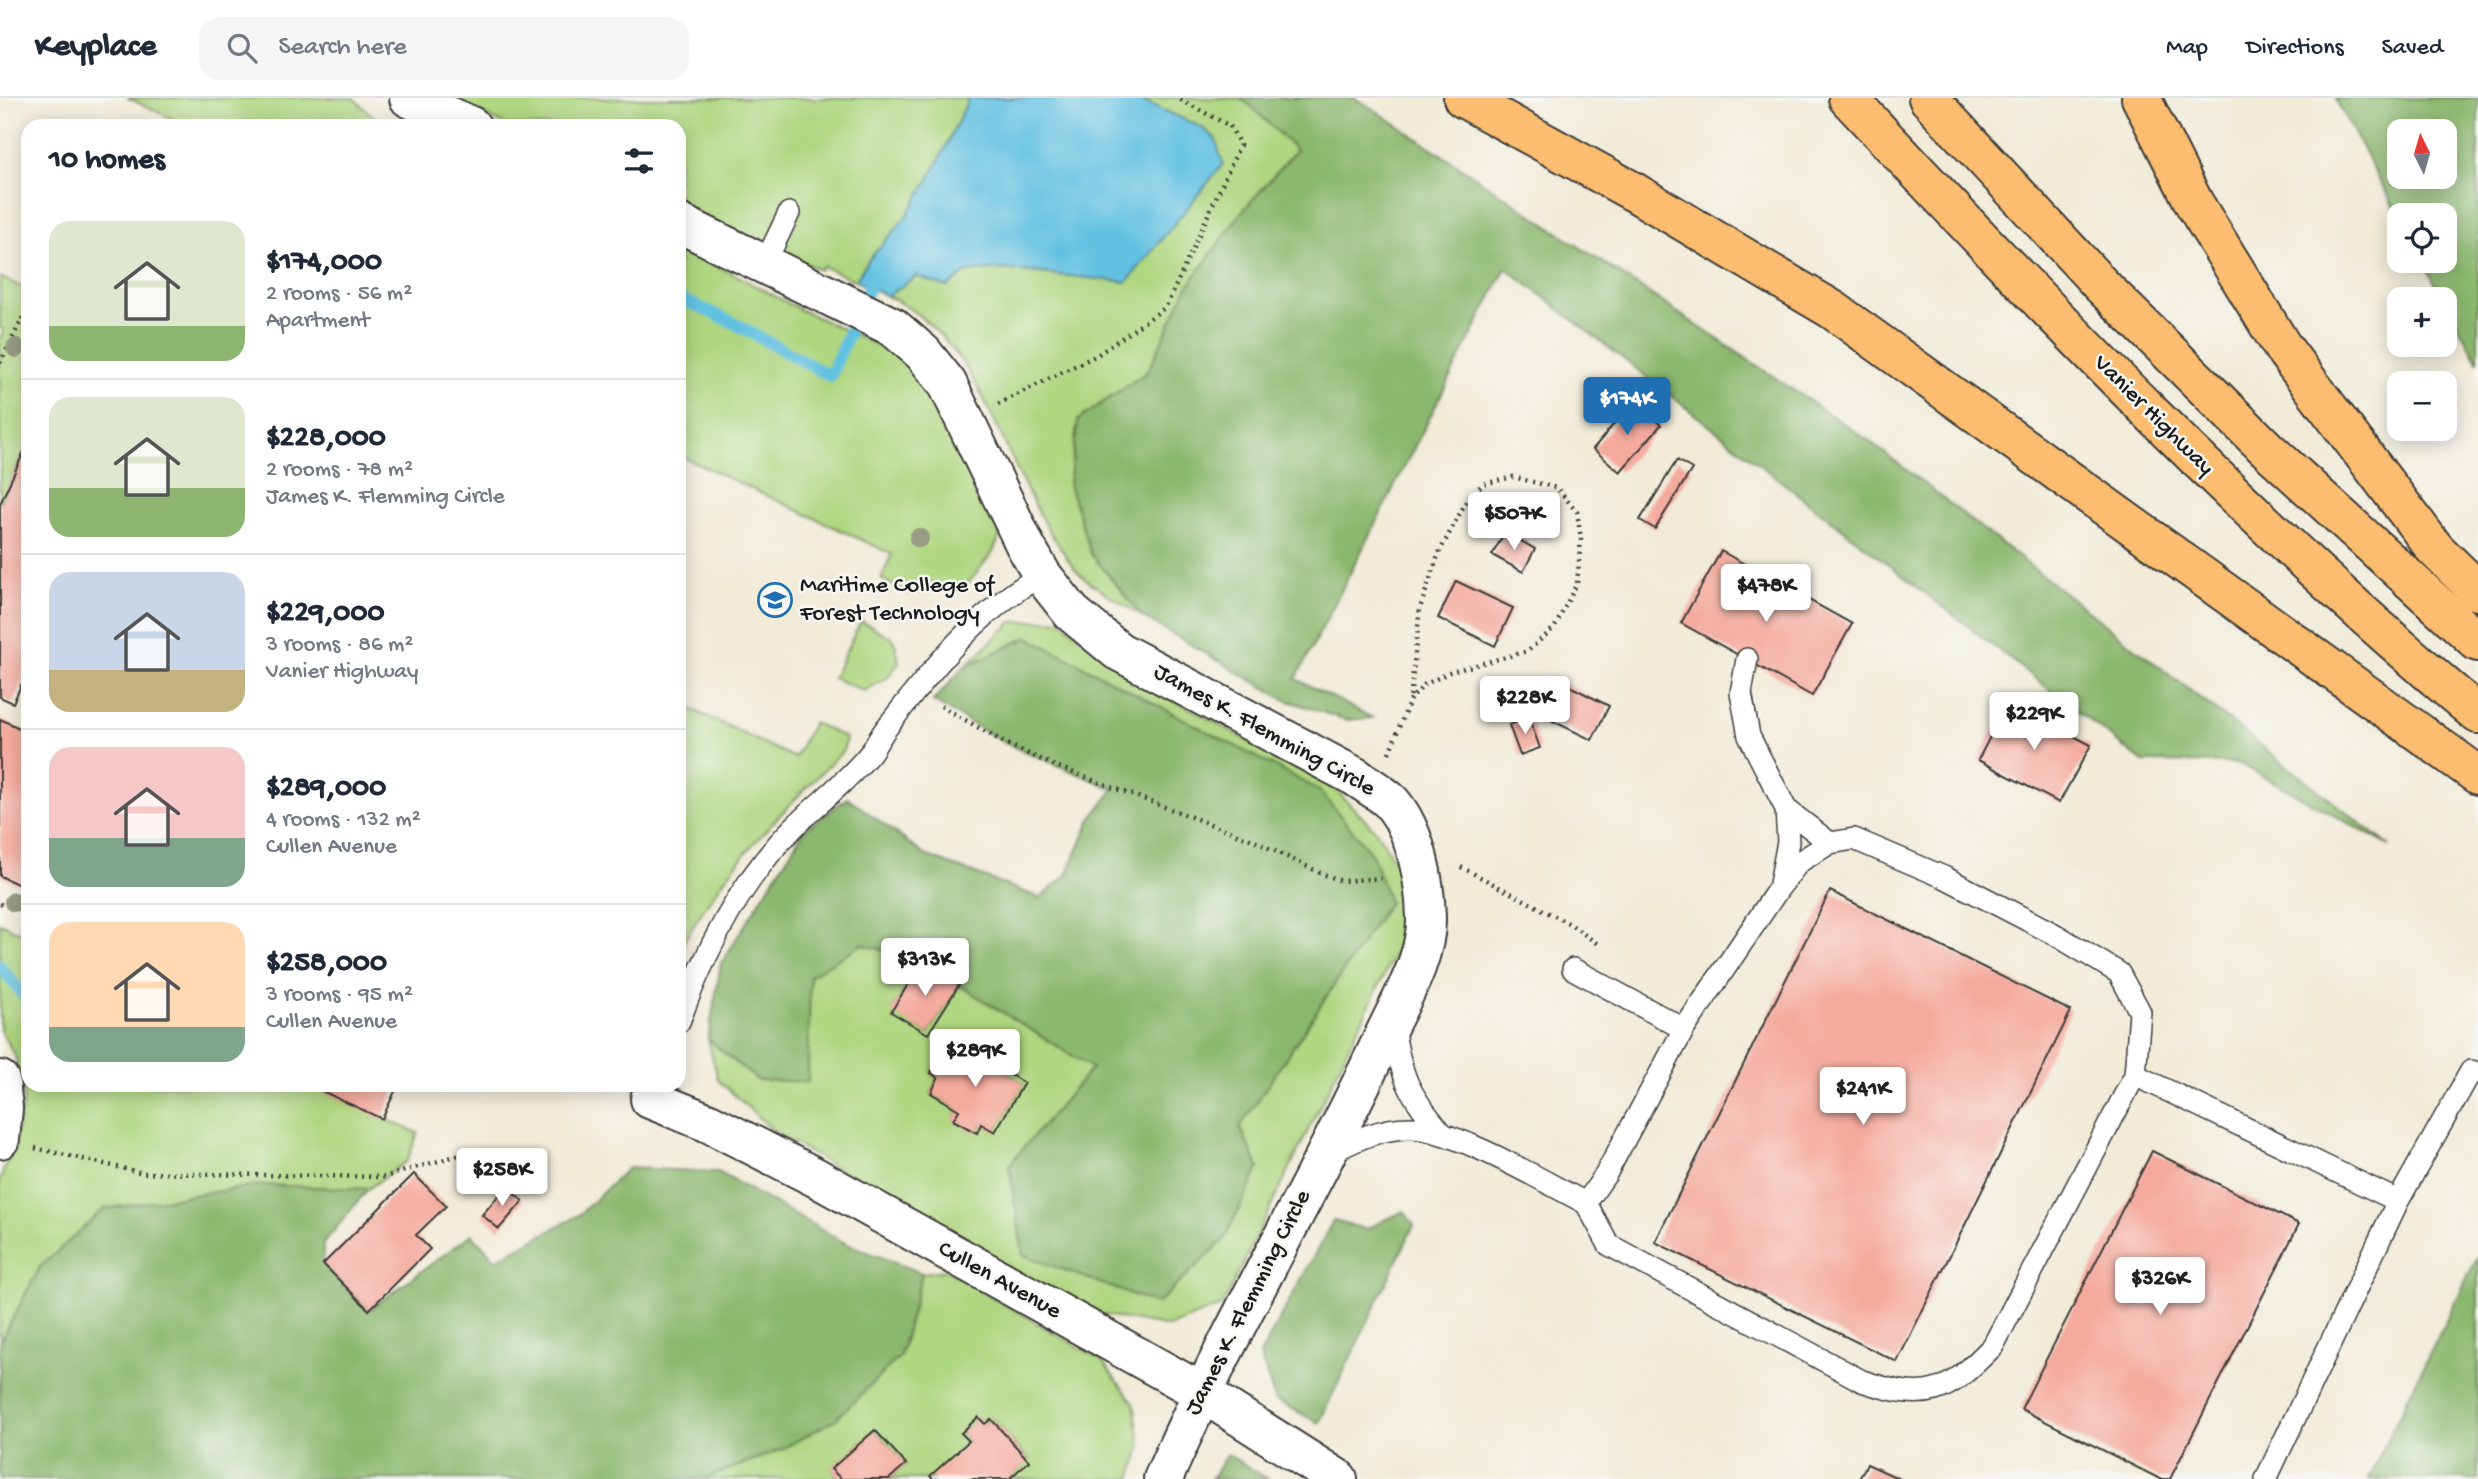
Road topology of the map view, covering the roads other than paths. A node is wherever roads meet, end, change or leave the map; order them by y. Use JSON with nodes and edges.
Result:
{"nodes":[{"id":1,"x":408,"y":98,"type":"edge"},
{"id":2,"x":1463,"y":98,"type":"edge"},
{"id":3,"x":1848,"y":98,"type":"edge"},
{"id":4,"x":1928,"y":98,"type":"edge"},
{"id":5,"x":2141,"y":98,"type":"edge"},
{"id":6,"x":447,"y":119,"type":"edge"},
{"id":7,"x":789,"y":213,"type":"dead end"},
{"id":8,"x":686,"y":226,"type":"edge"},
{"id":9,"x":764,"y":265,"type":"junction"},
{"id":10,"x":1042,"y":575,"type":"junction"},
{"id":11,"x":2478,"y":591,"type":"edge"},
{"id":12,"x":2478,"y":642,"type":"edge"},
{"id":13,"x":1747,"y":659,"type":"dead end"},
{"id":14,"x":2478,"y":714,"type":"edge"},
{"id":15,"x":2478,"y":775,"type":"edge"},
{"id":16,"x":1786,"y":809,"type":"junction"},
{"id":17,"x":1830,"y":843,"type":"junction"},
{"id":18,"x":1779,"y":888,"type":"junction"},
{"id":19,"x":1573,"y":969,"type":"dead end"},
{"id":20,"x":686,"y":1003,"type":"edge"},
{"id":21,"x":1392,"y":1017,"type":"junction"},
{"id":22,"x":1684,"y":1029,"type":"junction"},
{"id":23,"x":2478,"y":1073,"type":"edge"},
{"id":24,"x":2135,"y":1074,"type":"junction"},
{"id":25,"x":0,"y":1080,"type":"edge"},
{"id":26,"x":653,"y":1092,"type":"edge"},
{"id":27,"x":1442,"y":1133,"type":"junction"},
{"id":28,"x":13,"y":1142,"type":"edge"},
{"id":29,"x":1324,"y":1156,"type":"junction"},
{"id":30,"x":2398,"y":1201,"type":"junction"},
{"id":31,"x":1586,"y":1203,"type":"junction"},
{"id":32,"x":1200,"y":1392,"type":"junction"},
{"id":33,"x":1163,"y":1479,"type":"edge"},
{"id":34,"x":1338,"y":1479,"type":"edge"},
{"id":35,"x":2266,"y":1479,"type":"edge"}],
"edges":[{"from":1,"to":6,"type":"street"},
{"from":2,"to":15,"type":"highway"},
{"from":3,"to":14,"type":"highway","name":"Vanier Highway"},
{"from":4,"to":12,"type":"highway"},
{"from":5,"to":11,"type":"highway"},
{"from":7,"to":9,"type":"lane"},
{"from":8,"to":9,"type":"street","name":"James K. Flemming Circle"},
{"from":9,"to":10,"type":"street","name":"James K. Flemming Circle"},
{"from":10,"to":20,"type":"lane"},
{"from":10,"to":21,"type":"street","name":"James K. Flemming Circle"},
{"from":13,"to":16,"type":"lane"},
{"from":16,"to":17,"type":"lane"},
{"from":16,"to":18,"type":"lane"},
{"from":17,"to":18,"type":"lane"},
{"from":17,"to":24,"type":"lane"},
{"from":18,"to":22,"type":"lane"},
{"from":19,"to":22,"type":"lane"},
{"from":21,"to":27,"type":"lane"},
{"from":21,"to":29,"type":"street","name":"James K. Flemming Circle"},
{"from":22,"to":31,"type":"lane"},
{"from":23,"to":30,"type":"lane"},
{"from":24,"to":30,"type":"lane"},
{"from":24,"to":31,"type":"lane"},
{"from":25,"to":28,"type":"street"},
{"from":26,"to":32,"type":"street","name":"Cullen Avenue"},
{"from":27,"to":29,"type":"lane"},
{"from":27,"to":31,"type":"lane"},
{"from":29,"to":32,"type":"street","name":"James K. Flemming Circle"},
{"from":30,"to":35,"type":"lane"},
{"from":32,"to":33,"type":"street","name":"James K. Flemming Circle"},
{"from":32,"to":34,"type":"street","name":"Cullen Avenue"}]}
